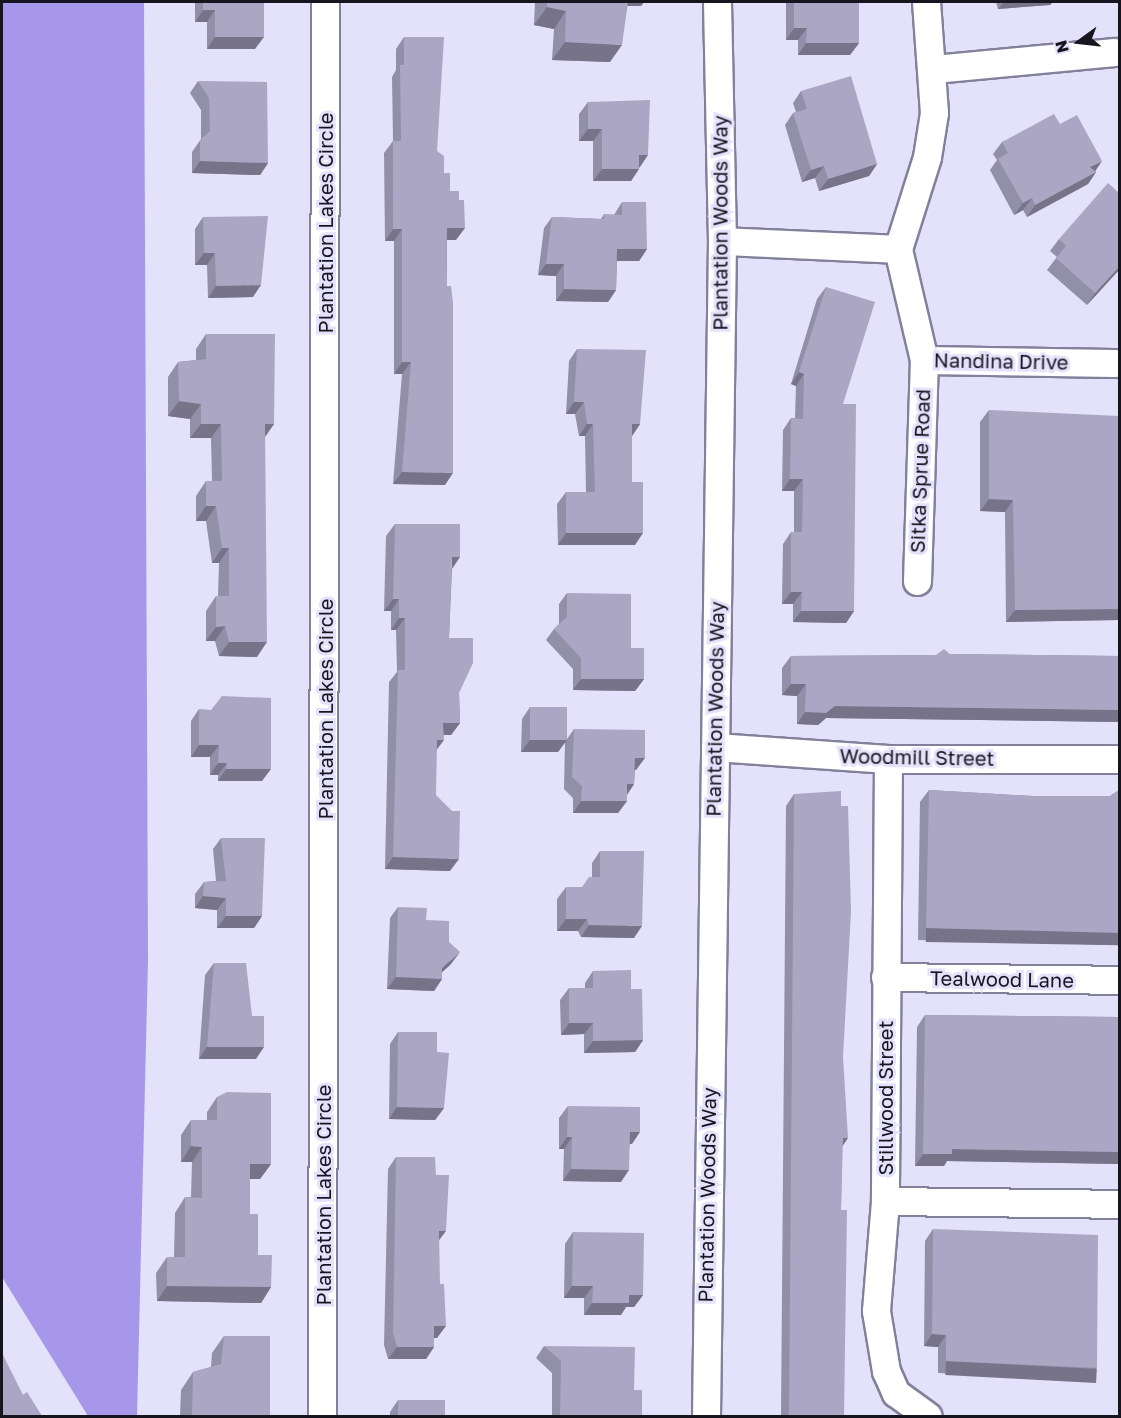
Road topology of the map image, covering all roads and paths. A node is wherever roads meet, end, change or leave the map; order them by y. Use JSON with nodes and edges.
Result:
{"nodes":[{"id":1,"x":325,"y":2,"type":"edge"},
{"id":2,"x":717,"y":2,"type":"edge"},
{"id":3,"x":926,"y":2,"type":"edge"},
{"id":4,"x":1114,"y":52,"type":"dead end"},
{"id":5,"x":934,"y":69,"type":"junction"},
{"id":6,"x":722,"y":242,"type":"junction"},
{"id":7,"x":898,"y":249,"type":"junction"},
{"id":8,"x":924,"y":360,"type":"junction"},
{"id":9,"x":1118,"y":363,"type":"edge"},
{"id":10,"x":917,"y":581,"type":"dead end"},
{"id":11,"x":715,"y":747,"type":"junction"},
{"id":12,"x":888,"y":759,"type":"junction"},
{"id":13,"x":1119,"y":759,"type":"edge"},
{"id":14,"x":885,"y":977,"type":"junction"},
{"id":15,"x":1119,"y":980,"type":"edge"},
{"id":16,"x":885,"y":1201,"type":"junction"},
{"id":17,"x":1119,"y":1204,"type":"edge"},
{"id":18,"x":322,"y":1416,"type":"edge"},
{"id":19,"x":706,"y":1416,"type":"edge"},
{"id":20,"x":928,"y":1416,"type":"edge"}],
"edges":[{"from":1,"to":18,"type":"street","name":"Plantation Lakes Circle"},
{"from":2,"to":6,"type":"street","name":"Plantation Woods Way"},
{"from":3,"to":5,"type":"street"},
{"from":4,"to":5,"type":"street"},
{"from":5,"to":7,"type":"street"},
{"from":6,"to":7,"type":"street"},
{"from":6,"to":11,"type":"street","name":"Plantation Woods Way"},
{"from":7,"to":8,"type":"street","name":"Nandina Drive"},
{"from":8,"to":9,"type":"street","name":"Nandina Drive"},
{"from":8,"to":10,"type":"street","name":"Sitka Sprue Road"},
{"from":11,"to":12,"type":"street","name":"Woodmill Street"},
{"from":11,"to":19,"type":"street","name":"Plantation Woods Way"},
{"from":12,"to":13,"type":"street","name":"Woodmill Street"},
{"from":12,"to":14,"type":"street","name":"Stillwood Street"},
{"from":14,"to":15,"type":"street","name":"Tealwood Lane"},
{"from":14,"to":16,"type":"street","name":"Stillwood Street"},
{"from":16,"to":17,"type":"street"},
{"from":16,"to":20,"type":"street","name":"Stillwood Street"}]}
